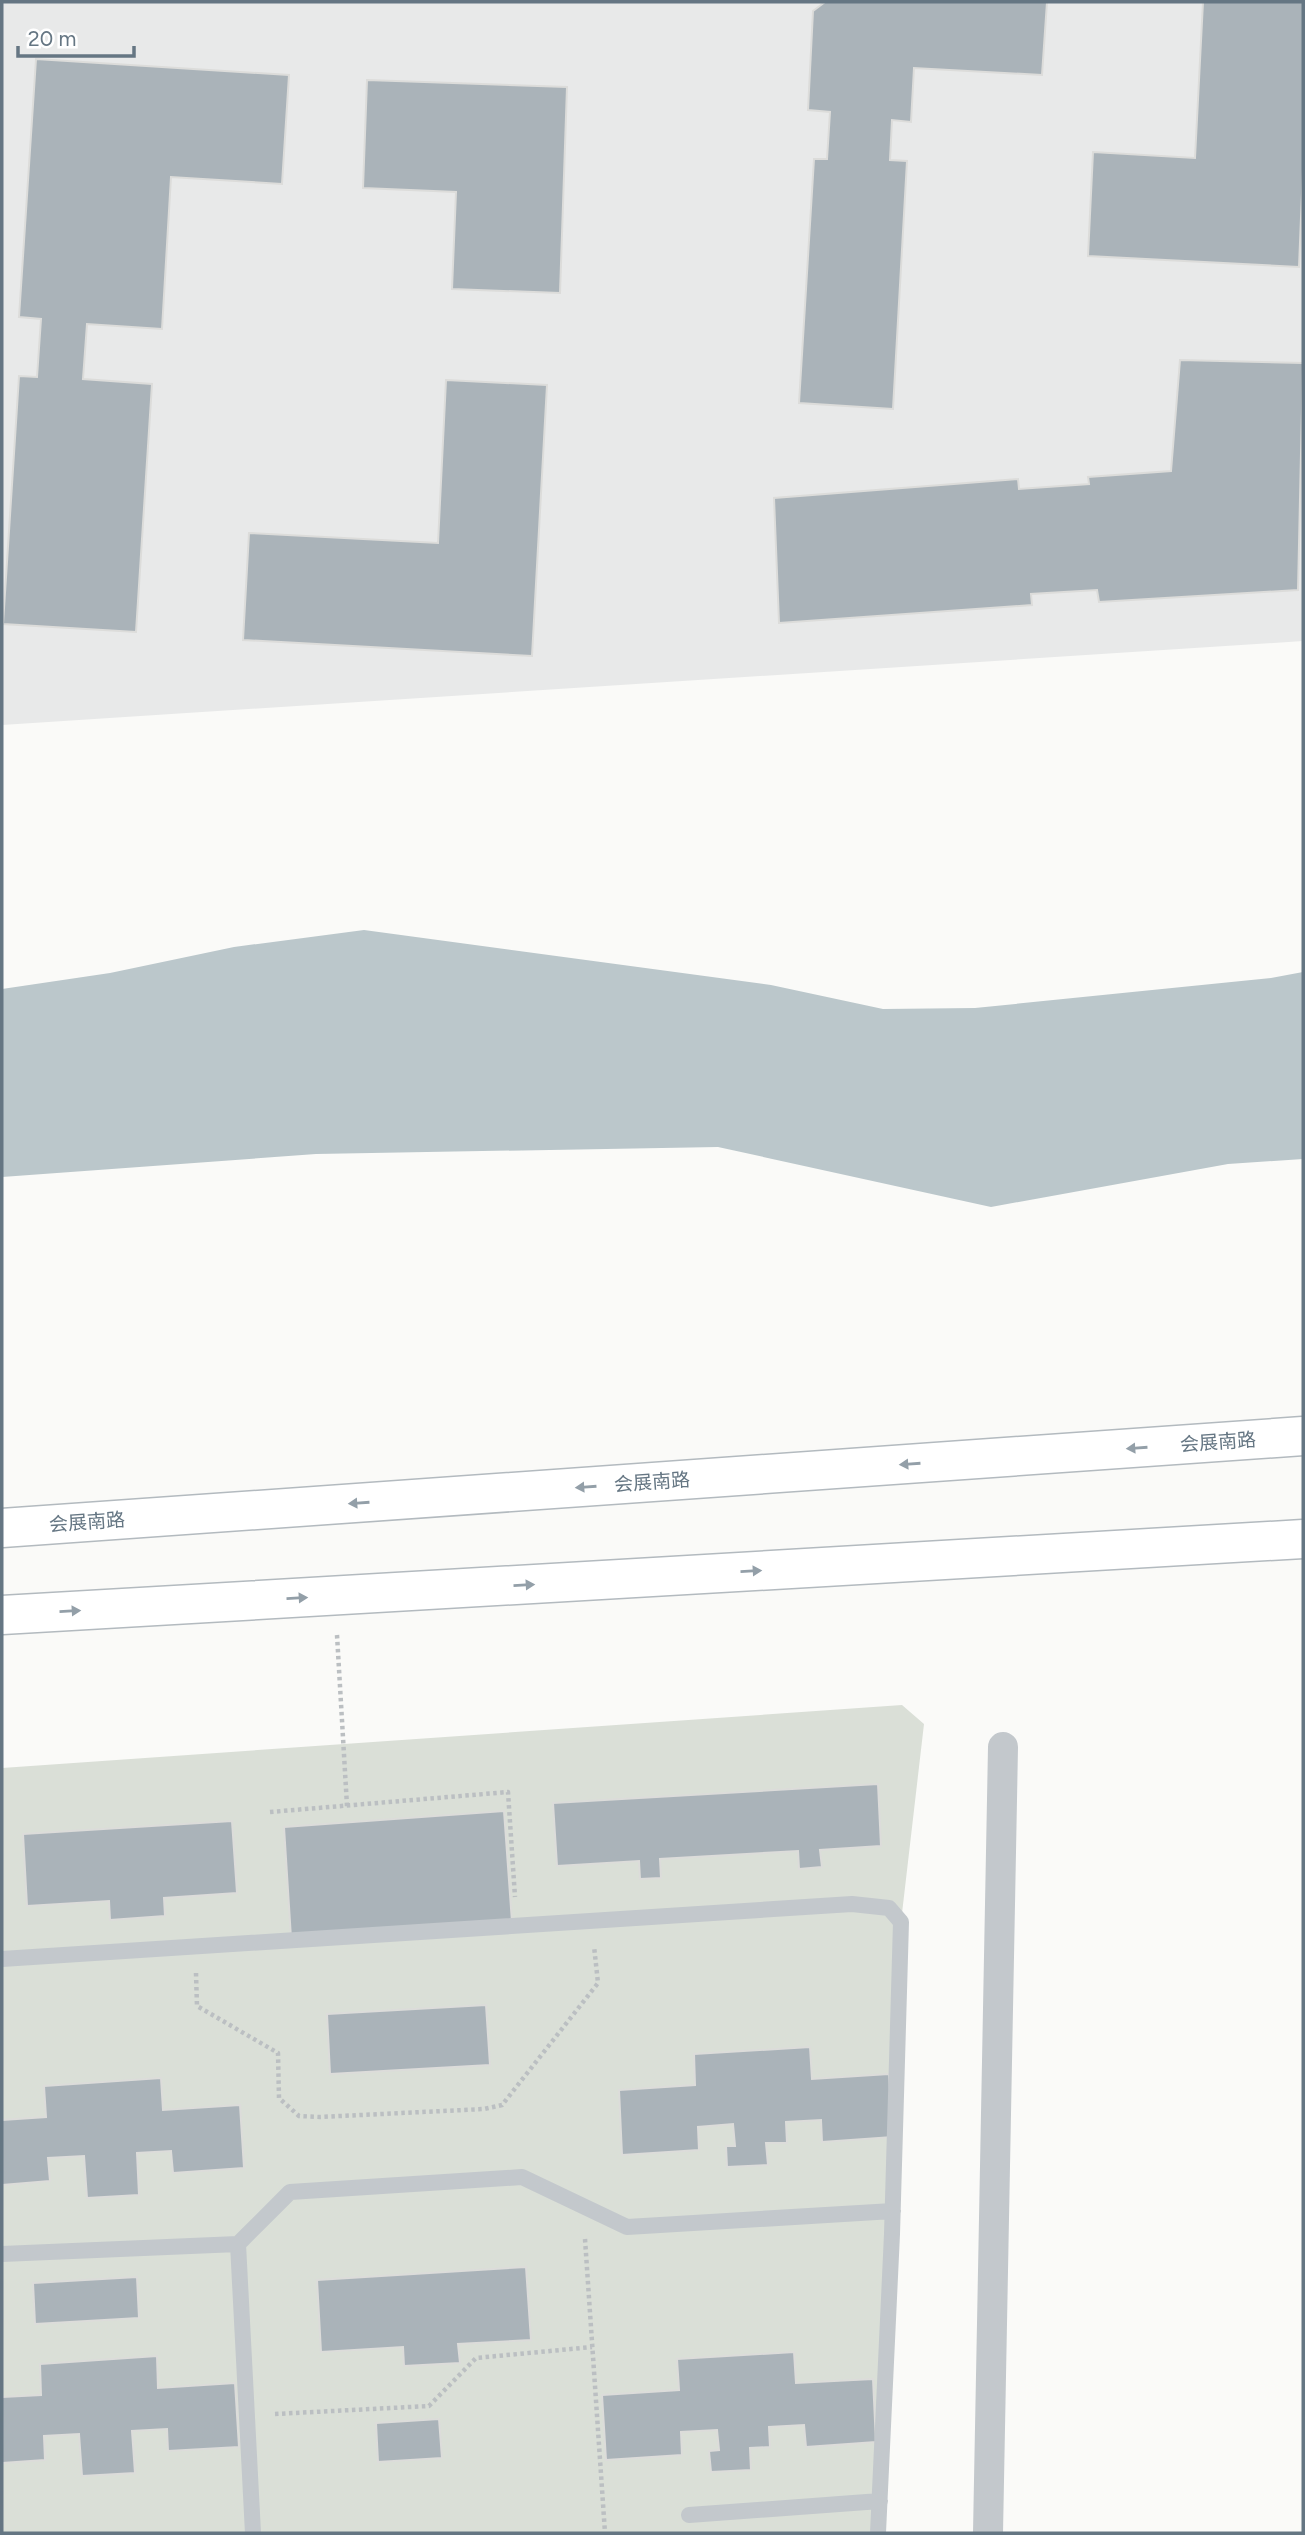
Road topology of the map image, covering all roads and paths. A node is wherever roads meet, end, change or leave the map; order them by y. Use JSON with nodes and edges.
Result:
{"nodes":[{"id":1,"x":1303,"y":1436,"type":"edge"},
{"id":2,"x":2,"y":1528,"type":"edge"},
{"id":3,"x":1303,"y":1539,"type":"edge"},
{"id":4,"x":335,"y":1596,"type":"junction"},
{"id":5,"x":2,"y":1615,"type":"edge"},
{"id":6,"x":1003,"y":1747,"type":"dead end"},
{"id":7,"x":347,"y":1805,"type":"junction"},
{"id":8,"x":270,"y":1812,"type":"dead end"},
{"id":9,"x":592,"y":1921,"type":"junction"},
{"id":10,"x":517,"y":1926,"type":"junction"},
{"id":11,"x":195,"y":1947,"type":"junction"},
{"id":12,"x":2,"y":1959,"type":"edge"},
{"id":13,"x":583,"y":2206,"type":"junction"},
{"id":14,"x":893,"y":2211,"type":"junction"},
{"id":15,"x":238,"y":2244,"type":"junction"},
{"id":16,"x":2,"y":2254,"type":"edge"},
{"id":17,"x":593,"y":2347,"type":"junction"},
{"id":18,"x":247,"y":2415,"type":"junction"},
{"id":19,"x":880,"y":2501,"type":"junction"},
{"id":20,"x":689,"y":2515,"type":"dead end"},
{"id":21,"x":253,"y":2533,"type":"edge"},
{"id":22,"x":605,"y":2533,"type":"edge"},
{"id":23,"x":878,"y":2533,"type":"edge"},
{"id":24,"x":988,"y":2533,"type":"edge"}],
"edges":[{"from":1,"to":2,"type":"main road","name":"会展南路","one_way":true},
{"from":4,"to":3,"type":"main road","one_way":true},
{"from":5,"to":4,"type":"main road","one_way":true},
{"from":4,"to":7,"type":"path"},
{"from":6,"to":24,"type":"street"},
{"from":7,"to":8,"type":"path"},
{"from":7,"to":10,"type":"path"},
{"from":9,"to":10,"type":"lane"},
{"from":9,"to":11,"type":"path"},
{"from":9,"to":14,"type":"lane"},
{"from":10,"to":11,"type":"lane"},
{"from":11,"to":12,"type":"lane"},
{"from":13,"to":14,"type":"lane"},
{"from":13,"to":15,"type":"lane"},
{"from":13,"to":17,"type":"path"},
{"from":14,"to":19,"type":"lane"},
{"from":15,"to":16,"type":"lane"},
{"from":15,"to":18,"type":"lane"},
{"from":17,"to":18,"type":"path"},
{"from":17,"to":22,"type":"path"},
{"from":18,"to":21,"type":"lane"},
{"from":19,"to":20,"type":"lane"},
{"from":19,"to":23,"type":"lane"}]}
